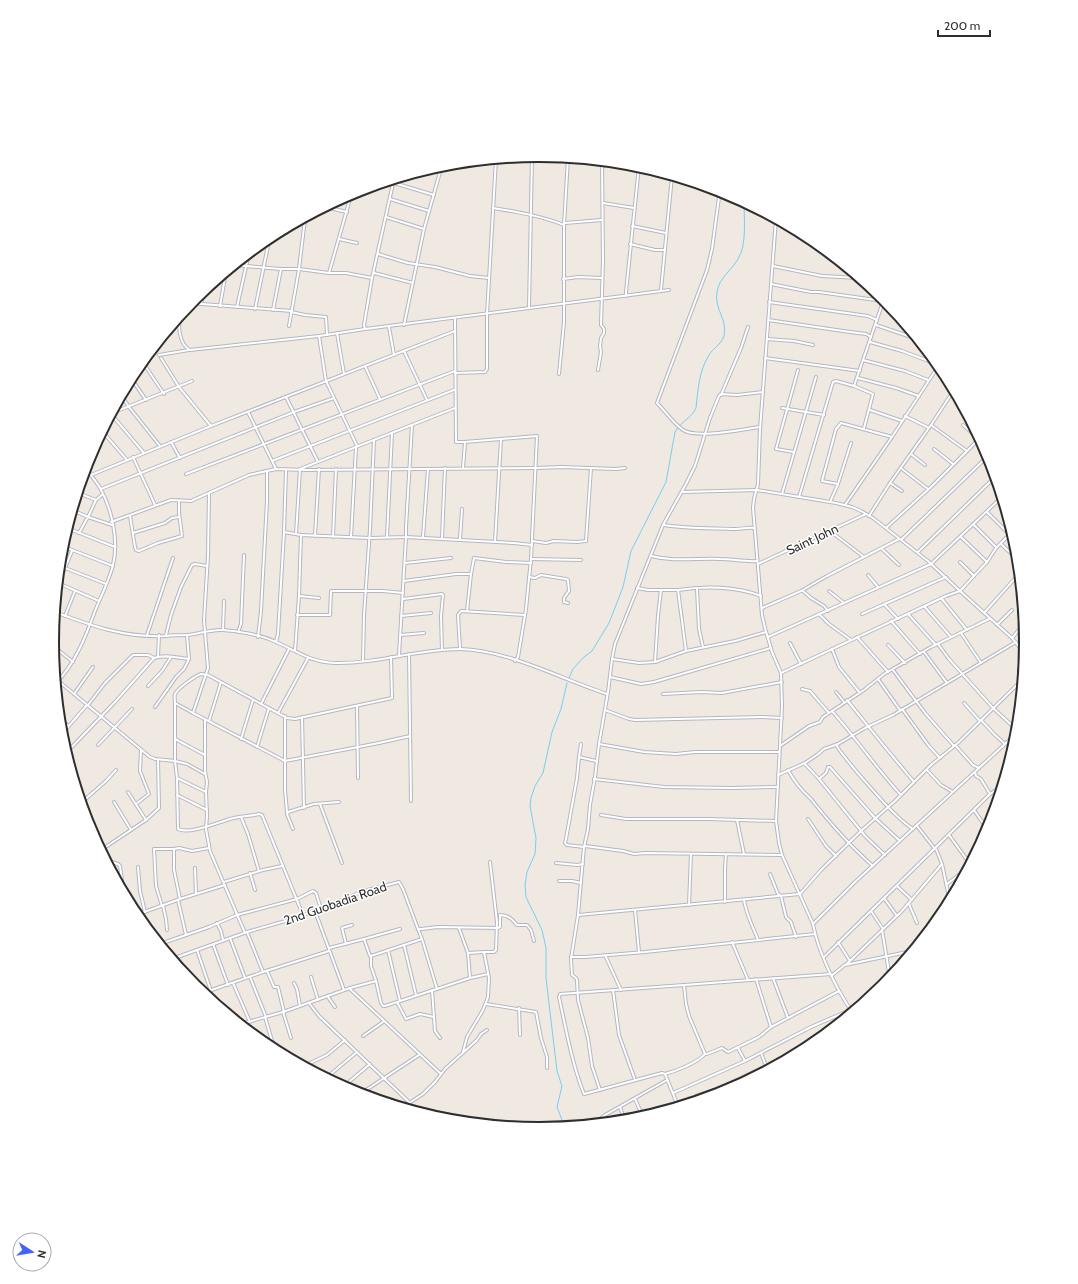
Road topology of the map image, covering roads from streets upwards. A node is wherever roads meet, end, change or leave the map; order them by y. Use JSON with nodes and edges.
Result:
{"nodes":[{"id":1,"x":532,"y":162,"type":"edge"},
{"id":2,"x":568,"y":163,"type":"edge"},
{"id":3,"x":496,"y":164,"type":"edge"},
{"id":4,"x":602,"y":166,"type":"edge"},
{"id":5,"x":440,"y":172,"type":"edge"},
{"id":6,"x":638,"y":172,"type":"edge"},
{"id":7,"x":672,"y":181,"type":"edge"},
{"id":8,"x":399,"y":183,"type":"edge"},
{"id":9,"x":393,"y":185,"type":"edge"},
{"id":10,"x":434,"y":195,"type":"junction"},
{"id":11,"x":719,"y":197,"type":"edge"},
{"id":12,"x":390,"y":199,"type":"junction"},
{"id":13,"x":349,"y":202,"type":"edge"},
{"id":14,"x":603,"y":203,"type":"junction"},
{"id":15,"x":493,"y":208,"type":"junction"},
{"id":16,"x":634,"y":208,"type":"junction"},
{"id":17,"x":333,"y":209,"type":"edge"},
{"id":18,"x":429,"y":211,"type":"junction"},
{"id":19,"x":346,"y":212,"type":"junction"},
{"id":20,"x":530,"y":214,"type":"junction"},
{"id":21,"x":386,"y":217,"type":"junction"},
{"id":22,"x":602,"y":220,"type":"junction"},
{"id":23,"x":305,"y":223,"type":"edge"},
{"id":24,"x":565,"y":224,"type":"junction"},
{"id":25,"x":776,"y":224,"type":"edge"},
{"id":26,"x":632,"y":226,"type":"junction"},
{"id":27,"x":424,"y":229,"type":"junction"},
{"id":28,"x":666,"y":233,"type":"junction"},
{"id":29,"x":339,"y":239,"type":"junction"},
{"id":30,"x":357,"y":243,"type":"dead end"},
{"id":31,"x":630,"y":244,"type":"junction"},
{"id":32,"x":268,"y":246,"type":"edge"},
{"id":33,"x":665,"y":250,"type":"junction"},
{"id":34,"x":378,"y":254,"type":"junction"},
{"id":35,"x":247,"y":261,"type":"edge"},
{"id":36,"x":417,"y":264,"type":"junction"},
{"id":37,"x":241,"y":266,"type":"edge"},
{"id":38,"x":246,"y":266,"type":"junction"},
{"id":39,"x":772,"y":266,"type":"junction"},
{"id":40,"x":263,"y":267,"type":"junction"},
{"id":41,"x":281,"y":269,"type":"junction"},
{"id":42,"x":299,"y":269,"type":"junction"},
{"id":43,"x":374,"y":272,"type":"junction"},
{"id":44,"x":329,"y":273,"type":"junction"},
{"id":45,"x":372,"y":278,"type":"junction"},
{"id":46,"x":489,"y":278,"type":"junction"},
{"id":47,"x":602,"y":278,"type":"junction"},
{"id":48,"x":851,"y":278,"type":"edge"},
{"id":49,"x":563,"y":279,"type":"junction"},
{"id":50,"x":225,"y":280,"type":"edge"},
{"id":51,"x":413,"y":284,"type":"junction"},
{"id":52,"x":771,"y":284,"type":"junction"},
{"id":53,"x":669,"y":290,"type":"dead end"},
{"id":54,"x":661,"y":291,"type":"junction"},
{"id":55,"x":626,"y":296,"type":"junction"},
{"id":56,"x":602,"y":299,"type":"junction"},
{"id":57,"x":874,"y":299,"type":"edge"},
{"id":58,"x":769,"y":302,"type":"junction"},
{"id":59,"x":201,"y":304,"type":"edge"},
{"id":60,"x":563,"y":304,"type":"junction"},
{"id":61,"x":220,"y":306,"type":"junction"},
{"id":62,"x":237,"y":307,"type":"junction"},
{"id":63,"x":882,"y":307,"type":"edge"},
{"id":64,"x":529,"y":308,"type":"junction"},
{"id":65,"x":255,"y":309,"type":"junction"},
{"id":66,"x":273,"y":310,"type":"junction"},
{"id":67,"x":292,"y":311,"type":"junction"},
{"id":68,"x":487,"y":314,"type":"junction"},
{"id":69,"x":455,"y":318,"type":"junction"},
{"id":70,"x":768,"y":320,"type":"junction"},
{"id":71,"x":877,"y":320,"type":"junction"},
{"id":72,"x":179,"y":325,"type":"edge"},
{"id":73,"x":404,"y":325,"type":"junction"},
{"id":74,"x":876,"y":325,"type":"junction"},
{"id":75,"x":289,"y":326,"type":"dead end"},
{"id":76,"x":389,"y":327,"type":"junction"},
{"id":77,"x":748,"y":327,"type":"dead end"},
{"id":78,"x":365,"y":329,"type":"junction"},
{"id":79,"x":455,"y":331,"type":"junction"},
{"id":80,"x":337,"y":333,"type":"junction"},
{"id":81,"x":327,"y":334,"type":"junction"},
{"id":82,"x":319,"y":336,"type":"junction"},
{"id":83,"x":908,"y":336,"type":"edge"},
{"id":84,"x":871,"y":337,"type":"junction"},
{"id":85,"x":767,"y":339,"type":"junction"},
{"id":86,"x":870,"y":342,"type":"junction"},
{"id":87,"x":813,"y":345,"type":"dead end"},
{"id":88,"x":190,"y":350,"type":"junction"},
{"id":89,"x":404,"y":351,"type":"junction"},
{"id":90,"x":159,"y":355,"type":"dead end"},
{"id":91,"x":394,"y":355,"type":"junction"},
{"id":92,"x":161,"y":358,"type":"dead end"},
{"id":93,"x":765,"y":358,"type":"junction"},
{"id":94,"x":863,"y":360,"type":"junction"},
{"id":95,"x":927,"y":360,"type":"edge"},
{"id":96,"x":365,"y":366,"type":"junction"},
{"id":97,"x":146,"y":367,"type":"edge"},
{"id":98,"x":598,"y":370,"type":"dead end"},
{"id":99,"x":798,"y":370,"type":"dead end"},
{"id":100,"x":860,"y":371,"type":"junction"},
{"id":101,"x":935,"y":371,"type":"edge"},
{"id":102,"x":455,"y":372,"type":"junction"},
{"id":103,"x":344,"y":374,"type":"junction"},
{"id":104,"x":560,"y":374,"type":"dead end"},
{"id":105,"x":816,"y":377,"type":"dead end"},
{"id":106,"x":858,"y":378,"type":"junction"},
{"id":107,"x":928,"y":380,"type":"junction"},
{"id":108,"x":192,"y":381,"type":"dead end"},
{"id":109,"x":326,"y":381,"type":"junction"},
{"id":110,"x":135,"y":383,"type":"edge"},
{"id":111,"x":420,"y":384,"type":"junction"},
{"id":112,"x":854,"y":386,"type":"junction"},
{"id":113,"x":179,"y":387,"type":"junction"},
{"id":114,"x":454,"y":390,"type":"junction"},
{"id":115,"x":764,"y":392,"type":"junction"},
{"id":116,"x":164,"y":394,"type":"junction"},
{"id":117,"x":721,"y":394,"type":"junction"},
{"id":118,"x":951,"y":394,"type":"edge"},
{"id":119,"x":919,"y":396,"type":"junction"},
{"id":120,"x":286,"y":397,"type":"junction"},
{"id":121,"x":334,"y":398,"type":"junction"},
{"id":122,"x":380,"y":399,"type":"junction"},
{"id":123,"x":124,"y":400,"type":"edge"},
{"id":124,"x":146,"y":400,"type":"junction"},
{"id":125,"x":427,"y":400,"type":"junction"},
{"id":126,"x":128,"y":407,"type":"junction"},
{"id":127,"x":455,"y":408,"type":"junction"},
{"id":128,"x":782,"y":408,"type":"dead end"},
{"id":129,"x":787,"y":409,"type":"junction"},
{"id":130,"x":870,"y":410,"type":"junction"},
{"id":131,"x":118,"y":411,"type":"edge"},
{"id":132,"x":248,"y":412,"type":"junction"},
{"id":133,"x":294,"y":412,"type":"junction"},
{"id":134,"x":805,"y":413,"type":"junction"},
{"id":135,"x":342,"y":414,"type":"junction"},
{"id":136,"x":824,"y":415,"type":"junction"},
{"id":137,"x":906,"y":416,"type":"junction"},
{"id":138,"x":115,"y":418,"type":"edge"},
{"id":139,"x":902,"y":421,"type":"junction"},
{"id":140,"x":412,"y":425,"type":"junction"},
{"id":141,"x":931,"y":425,"type":"junction"},
{"id":142,"x":963,"y":425,"type":"dead end"},
{"id":143,"x":211,"y":426,"type":"junction"},
{"id":144,"x":256,"y":428,"type":"junction"},
{"id":145,"x":760,"y":428,"type":"junction"},
{"id":146,"x":864,"y":428,"type":"junction"},
{"id":147,"x":929,"y":428,"type":"junction"},
{"id":148,"x":303,"y":429,"type":"junction"},
{"id":149,"x":350,"y":430,"type":"junction"},
{"id":150,"x":969,"y":430,"type":"edge"},
{"id":151,"x":392,"y":433,"type":"junction"},
{"id":152,"x":705,"y":434,"type":"junction"},
{"id":153,"x":106,"y":436,"type":"edge"},
{"id":154,"x":892,"y":437,"type":"junction"},
{"id":155,"x":501,"y":439,"type":"junction"},
{"id":156,"x":374,"y":440,"type":"junction"},
{"id":157,"x":171,"y":442,"type":"junction"},
{"id":158,"x":466,"y":442,"type":"junction"},
{"id":159,"x":851,"y":443,"type":"dead end"},
{"id":160,"x":975,"y":443,"type":"edge"},
{"id":161,"x":263,"y":444,"type":"junction"},
{"id":162,"x":310,"y":445,"type":"junction"},
{"id":163,"x":160,"y":446,"type":"junction"},
{"id":164,"x":357,"y":446,"type":"junction"},
{"id":165,"x":934,"y":449,"type":"dead end"},
{"id":166,"x":967,"y":451,"type":"junction"},
{"id":167,"x":794,"y":452,"type":"junction"},
{"id":168,"x":144,"y":453,"type":"junction"},
{"id":169,"x":911,"y":454,"type":"junction"},
{"id":170,"x":133,"y":457,"type":"junction"},
{"id":171,"x":180,"y":458,"type":"junction"},
{"id":172,"x":127,"y":460,"type":"junction"},
{"id":173,"x":983,"y":460,"type":"edge"},
{"id":174,"x":272,"y":461,"type":"junction"},
{"id":175,"x":318,"y":462,"type":"junction"},
{"id":176,"x":953,"y":464,"type":"junction"},
{"id":177,"x":926,"y":465,"type":"dead end"},
{"id":178,"x":391,"y":468,"type":"junction"},
{"id":179,"x":409,"y":468,"type":"junction"},
{"id":180,"x":446,"y":468,"type":"junction"},
{"id":181,"x":463,"y":468,"type":"junction"},
{"id":182,"x":536,"y":468,"type":"junction"},
{"id":183,"x":591,"y":468,"type":"junction"},
{"id":184,"x":625,"y":468,"type":"dead end"},
{"id":185,"x":901,"y":468,"type":"junction"},
{"id":186,"x":276,"y":469,"type":"junction"},
{"id":187,"x":300,"y":469,"type":"junction"},
{"id":188,"x":336,"y":469,"type":"junction"},
{"id":189,"x":355,"y":469,"type":"junction"},
{"id":190,"x":372,"y":469,"type":"junction"},
{"id":191,"x":428,"y":469,"type":"junction"},
{"id":192,"x":500,"y":469,"type":"junction"},
{"id":193,"x":286,"y":470,"type":"junction"},
{"id":194,"x":319,"y":470,"type":"junction"},
{"id":195,"x":267,"y":471,"type":"junction"},
{"id":196,"x":141,"y":474,"type":"junction"},
{"id":197,"x":186,"y":474,"type":"dead end"},
{"id":198,"x":91,"y":475,"type":"joint"},
{"id":199,"x":991,"y":480,"type":"edge"},
{"id":200,"x":890,"y":483,"type":"junction"},
{"id":201,"x":838,"y":484,"type":"junction"},
{"id":202,"x":101,"y":489,"type":"junction"},
{"id":203,"x":928,"y":489,"type":"junction"},
{"id":204,"x":757,"y":490,"type":"junction"},
{"id":205,"x":682,"y":492,"type":"junction"},
{"id":206,"x":902,"y":492,"type":"dead end"},
{"id":207,"x":209,"y":493,"type":"junction"},
{"id":208,"x":103,"y":494,"type":"junction"},
{"id":209,"x":782,"y":494,"type":"junction"},
{"id":210,"x":82,"y":495,"type":"edge"},
{"id":211,"x":799,"y":497,"type":"junction"},
{"id":212,"x":96,"y":500,"type":"junction"},
{"id":213,"x":179,"y":500,"type":"junction"},
{"id":214,"x":998,"y":500,"type":"edge"},
{"id":215,"x":830,"y":502,"type":"junction"},
{"id":216,"x":845,"y":505,"type":"junction"},
{"id":217,"x":155,"y":506,"type":"junction"},
{"id":218,"x":462,"y":509,"type":"dead end"},
{"id":219,"x":77,"y":512,"type":"edge"},
{"id":220,"x":987,"y":512,"type":"junction"},
{"id":221,"x":866,"y":514,"type":"junction"},
{"id":222,"x":130,"y":516,"type":"junction"},
{"id":223,"x":869,"y":516,"type":"junction"},
{"id":224,"x":88,"y":517,"type":"junction"},
{"id":225,"x":180,"y":517,"type":"junction"},
{"id":226,"x":112,"y":523,"type":"junction"},
{"id":227,"x":973,"y":524,"type":"junction"},
{"id":228,"x":663,"y":525,"type":"junction"},
{"id":229,"x":754,"y":528,"type":"junction"},
{"id":230,"x":886,"y":528,"type":"junction"},
{"id":231,"x":72,"y":530,"type":"edge"},
{"id":232,"x":830,"y":531,"type":"junction"},
{"id":233,"x":1006,"y":531,"type":"edge"},
{"id":234,"x":284,"y":532,"type":"junction"},
{"id":235,"x":79,"y":533,"type":"junction"},
{"id":236,"x":133,"y":533,"type":"junction"},
{"id":237,"x":296,"y":534,"type":"junction"},
{"id":238,"x":301,"y":535,"type":"junction"},
{"id":239,"x":315,"y":536,"type":"junction"},
{"id":240,"x":333,"y":537,"type":"junction"},
{"id":241,"x":351,"y":537,"type":"junction"},
{"id":242,"x":406,"y":537,"type":"junction"},
{"id":243,"x":961,"y":537,"type":"junction"},
{"id":244,"x":1008,"y":537,"type":"edge"},
{"id":245,"x":369,"y":538,"type":"junction"},
{"id":246,"x":387,"y":538,"type":"junction"},
{"id":247,"x":424,"y":538,"type":"junction"},
{"id":248,"x":442,"y":538,"type":"junction"},
{"id":249,"x":460,"y":539,"type":"junction"},
{"id":250,"x":900,"y":540,"type":"junction"},
{"id":251,"x":532,"y":541,"type":"junction"},
{"id":252,"x":495,"y":542,"type":"junction"},
{"id":253,"x":1001,"y":544,"type":"junction"},
{"id":254,"x":532,"y":545,"type":"junction"},
{"id":255,"x":115,"y":548,"type":"junction"},
{"id":256,"x":996,"y":548,"type":"junction"},
{"id":257,"x":68,"y":549,"type":"edge"},
{"id":258,"x":882,"y":549,"type":"junction"},
{"id":259,"x":73,"y":551,"type":"junction"},
{"id":260,"x":918,"y":552,"type":"junction"},
{"id":261,"x":1011,"y":553,"type":"edge"},
{"id":262,"x":244,"y":554,"type":"dead end"},
{"id":263,"x":651,"y":556,"type":"junction"},
{"id":264,"x":864,"y":557,"type":"junction"},
{"id":265,"x":173,"y":558,"type":"dead end"},
{"id":266,"x":451,"y":558,"type":"dead end"},
{"id":267,"x":531,"y":559,"type":"junction"},
{"id":268,"x":581,"y":560,"type":"dead end"},
{"id":269,"x":960,"y":562,"type":"dead end"},
{"id":270,"x":986,"y":562,"type":"junction"},
{"id":271,"x":405,"y":563,"type":"junction"},
{"id":272,"x":531,"y":563,"type":"junction"},
{"id":273,"x":758,"y":563,"type":"junction"},
{"id":274,"x":931,"y":564,"type":"junction"},
{"id":275,"x":900,"y":565,"type":"dead end"},
{"id":276,"x":113,"y":566,"type":"junction"},
{"id":277,"x":207,"y":566,"type":"junction"},
{"id":278,"x":66,"y":568,"type":"junction"},
{"id":279,"x":64,"y":572,"type":"edge"},
{"id":280,"x":471,"y":574,"type":"junction"},
{"id":281,"x":868,"y":575,"type":"dead end"},
{"id":282,"x":974,"y":576,"type":"junction"},
{"id":283,"x":529,"y":577,"type":"junction"},
{"id":284,"x":946,"y":577,"type":"junction"},
{"id":285,"x":1015,"y":579,"type":"edge"},
{"id":286,"x":404,"y":581,"type":"junction"},
{"id":287,"x":106,"y":584,"type":"junction"},
{"id":288,"x":62,"y":586,"type":"edge"},
{"id":289,"x":878,"y":587,"type":"junction"},
{"id":290,"x":637,"y":588,"type":"junction"},
{"id":291,"x":697,"y":589,"type":"junction"},
{"id":292,"x":661,"y":590,"type":"junction"},
{"id":293,"x":678,"y":590,"type":"junction"},
{"id":294,"x":75,"y":591,"type":"junction"},
{"id":295,"x":801,"y":591,"type":"junction"},
{"id":296,"x":829,"y":591,"type":"dead end"},
{"id":297,"x":365,"y":592,"type":"junction"},
{"id":298,"x":960,"y":592,"type":"junction"},
{"id":299,"x":403,"y":593,"type":"junction"},
{"id":300,"x":299,"y":596,"type":"junction"},
{"id":301,"x":761,"y":596,"type":"junction"},
{"id":302,"x":319,"y":598,"type":"dead end"},
{"id":303,"x":941,"y":598,"type":"junction"},
{"id":304,"x":402,"y":599,"type":"junction"},
{"id":305,"x":99,"y":600,"type":"junction"},
{"id":306,"x":224,"y":601,"type":"dead end"},
{"id":307,"x":568,"y":603,"type":"dead end"},
{"id":308,"x":844,"y":603,"type":"junction"},
{"id":309,"x":884,"y":605,"type":"junction"},
{"id":310,"x":924,"y":606,"type":"junction"},
{"id":311,"x":762,"y":608,"type":"junction"},
{"id":312,"x":1012,"y":610,"type":"dead end"},
{"id":313,"x":467,"y":611,"type":"junction"},
{"id":314,"x":828,"y":611,"type":"junction"},
{"id":315,"x":431,"y":613,"type":"dead end"},
{"id":316,"x":984,"y":613,"type":"junction"},
{"id":317,"x":60,"y":614,"type":"edge"},
{"id":318,"x":820,"y":614,"type":"junction"},
{"id":319,"x":862,"y":614,"type":"dead end"},
{"id":320,"x":908,"y":614,"type":"junction"},
{"id":321,"x":297,"y":615,"type":"junction"},
{"id":322,"x":526,"y":615,"type":"junction"},
{"id":323,"x":65,"y":616,"type":"junction"},
{"id":324,"x":401,"y":616,"type":"junction"},
{"id":325,"x":898,"y":619,"type":"junction"},
{"id":326,"x":990,"y":619,"type":"junction"},
{"id":327,"x":891,"y":622,"type":"junction"},
{"id":328,"x":90,"y":625,"type":"junction"},
{"id":329,"x":997,"y":625,"type":"junction"},
{"id":330,"x":223,"y":630,"type":"junction"},
{"id":331,"x":967,"y":630,"type":"junction"},
{"id":332,"x":1019,"y":630,"type":"edge"},
{"id":333,"x":204,"y":631,"type":"junction"},
{"id":334,"x":238,"y":632,"type":"junction"},
{"id":335,"x":766,"y":632,"type":"junction"},
{"id":336,"x":424,"y":633,"type":"dead end"},
{"id":337,"x":961,"y":633,"type":"junction"},
{"id":338,"x":147,"y":635,"type":"junction"},
{"id":339,"x":187,"y":635,"type":"junction"},
{"id":340,"x":400,"y":635,"type":"junction"},
{"id":341,"x":159,"y":636,"type":"junction"},
{"id":342,"x":166,"y":636,"type":"junction"},
{"id":343,"x":258,"y":636,"type":"junction"},
{"id":344,"x":768,"y":637,"type":"junction"},
{"id":345,"x":857,"y":637,"type":"junction"},
{"id":346,"x":951,"y":638,"type":"junction"},
{"id":347,"x":1012,"y":638,"type":"junction"},
{"id":348,"x":851,"y":640,"type":"junction"},
{"id":349,"x":276,"y":642,"type":"junction"},
{"id":350,"x":1016,"y":642,"type":"junction"},
{"id":351,"x":790,"y":643,"type":"dead end"},
{"id":352,"x":937,"y":644,"type":"junction"},
{"id":353,"x":888,"y":645,"type":"dead end"},
{"id":354,"x":1019,"y":646,"type":"edge"},
{"id":355,"x":703,"y":647,"type":"junction"},
{"id":356,"x":771,"y":648,"type":"junction"},
{"id":357,"x":288,"y":649,"type":"junction"},
{"id":358,"x":460,"y":649,"type":"junction"},
{"id":359,"x":832,"y":649,"type":"junction"},
{"id":360,"x":442,"y":650,"type":"junction"},
{"id":361,"x":59,"y":651,"type":"edge"},
{"id":362,"x":295,"y":651,"type":"junction"},
{"id":363,"x":686,"y":651,"type":"junction"},
{"id":364,"x":924,"y":652,"type":"junction"},
{"id":365,"x":409,"y":654,"type":"junction"},
{"id":366,"x":920,"y":654,"type":"junction"},
{"id":367,"x":399,"y":655,"type":"junction"},
{"id":368,"x":158,"y":656,"type":"junction"},
{"id":369,"x":171,"y":657,"type":"junction"},
{"id":370,"x":391,"y":657,"type":"junction"},
{"id":371,"x":154,"y":658,"type":"junction"},
{"id":372,"x":308,"y":658,"type":"junction"},
{"id":373,"x":189,"y":659,"type":"junction"},
{"id":374,"x":612,"y":659,"type":"junction"},
{"id":375,"x":363,"y":661,"type":"junction"},
{"id":376,"x":515,"y":661,"type":"junction"},
{"id":377,"x":73,"y":662,"type":"junction"},
{"id":378,"x":655,"y":662,"type":"junction"},
{"id":379,"x":905,"y":663,"type":"junction"},
{"id":380,"x":981,"y":663,"type":"junction"},
{"id":381,"x":801,"y":664,"type":"junction"},
{"id":382,"x":93,"y":667,"type":"dead end"},
{"id":383,"x":893,"y":670,"type":"junction"},
{"id":384,"x":888,"y":672,"type":"junction"},
{"id":385,"x":781,"y":673,"type":"junction"},
{"id":386,"x":962,"y":673,"type":"junction"},
{"id":387,"x":206,"y":675,"type":"junction"},
{"id":388,"x":60,"y":677,"type":"edge"},
{"id":389,"x":609,"y":677,"type":"junction"},
{"id":390,"x":878,"y":679,"type":"junction"},
{"id":391,"x":221,"y":682,"type":"junction"},
{"id":392,"x":782,"y":682,"type":"junction"},
{"id":393,"x":947,"y":682,"type":"junction"},
{"id":394,"x":61,"y":684,"type":"edge"},
{"id":395,"x":1017,"y":685,"type":"edge"},
{"id":396,"x":148,"y":686,"type":"dead end"},
{"id":397,"x":802,"y":689,"type":"dead end"},
{"id":398,"x":836,"y":692,"type":"dead end"},
{"id":399,"x":860,"y":693,"type":"junction"},
{"id":400,"x":74,"y":694,"type":"junction"},
{"id":401,"x":607,"y":694,"type":"junction"},
{"id":402,"x":663,"y":694,"type":"dead end"},
{"id":403,"x":253,"y":700,"type":"junction"},
{"id":404,"x":847,"y":700,"type":"junction"},
{"id":405,"x":916,"y":700,"type":"junction"},
{"id":406,"x":844,"y":702,"type":"junction"},
{"id":407,"x":964,"y":703,"type":"dead end"},
{"id":408,"x":175,"y":704,"type":"junction"},
{"id":409,"x":261,"y":704,"type":"junction"},
{"id":410,"x":87,"y":705,"type":"junction"},
{"id":411,"x":357,"y":706,"type":"junction"},
{"id":412,"x":155,"y":707,"type":"dead end"},
{"id":413,"x":269,"y":708,"type":"junction"},
{"id":414,"x":993,"y":708,"type":"junction"},
{"id":415,"x":132,"y":709,"type":"dead end"},
{"id":416,"x":605,"y":710,"type":"junction"},
{"id":417,"x":901,"y":710,"type":"junction"},
{"id":418,"x":832,"y":711,"type":"junction"},
{"id":419,"x":193,"y":713,"type":"junction"},
{"id":420,"x":278,"y":713,"type":"junction"},
{"id":421,"x":829,"y":713,"type":"junction"},
{"id":422,"x":284,"y":716,"type":"junction"},
{"id":423,"x":101,"y":717,"type":"junction"},
{"id":424,"x":302,"y":717,"type":"junction"},
{"id":425,"x":782,"y":718,"type":"junction"},
{"id":426,"x":205,"y":719,"type":"junction"},
{"id":427,"x":981,"y":721,"type":"junction"},
{"id":428,"x":209,"y":722,"type":"junction"},
{"id":429,"x":66,"y":724,"type":"edge"},
{"id":430,"x":69,"y":726,"type":"junction"},
{"id":431,"x":869,"y":726,"type":"junction"},
{"id":432,"x":1012,"y":727,"type":"edge"},
{"id":433,"x":67,"y":728,"type":"edge"},
{"id":434,"x":115,"y":729,"type":"junction"},
{"id":435,"x":410,"y":736,"type":"junction"},
{"id":436,"x":853,"y":736,"type":"junction"},
{"id":437,"x":175,"y":739,"type":"junction"},
{"id":438,"x":241,"y":739,"type":"junction"},
{"id":439,"x":1009,"y":740,"type":"edge"},
{"id":440,"x":581,"y":744,"type":"dead end"},
{"id":441,"x":599,"y":744,"type":"junction"},
{"id":442,"x":1005,"y":744,"type":"junction"},
{"id":443,"x":98,"y":745,"type":"dead end"},
{"id":444,"x":836,"y":745,"type":"junction"},
{"id":445,"x":955,"y":745,"type":"junction"},
{"id":446,"x":780,"y":746,"type":"junction"},
{"id":447,"x":257,"y":747,"type":"junction"},
{"id":448,"x":358,"y":747,"type":"junction"},
{"id":449,"x":71,"y":748,"type":"edge"},
{"id":450,"x":140,"y":750,"type":"junction"},
{"id":451,"x":779,"y":752,"type":"junction"},
{"id":452,"x":205,"y":755,"type":"junction"},
{"id":453,"x":579,"y":757,"type":"junction"},
{"id":454,"x":303,"y":758,"type":"junction"},
{"id":455,"x":940,"y":758,"type":"junction"},
{"id":456,"x":158,"y":760,"type":"junction"},
{"id":457,"x":175,"y":761,"type":"junction"},
{"id":458,"x":285,"y":761,"type":"junction"},
{"id":459,"x":596,"y":761,"type":"junction"},
{"id":460,"x":805,"y":763,"type":"junction"},
{"id":461,"x":979,"y":768,"type":"junction"},
{"id":462,"x":116,"y":770,"type":"dead end"},
{"id":463,"x":788,"y":770,"type":"junction"},
{"id":464,"x":927,"y":770,"type":"junction"},
{"id":465,"x":975,"y":772,"type":"junction"},
{"id":466,"x":205,"y":774,"type":"junction"},
{"id":467,"x":778,"y":775,"type":"junction"},
{"id":468,"x":177,"y":778,"type":"junction"},
{"id":469,"x":358,"y":778,"type":"dead end"},
{"id":470,"x":594,"y":779,"type":"junction"},
{"id":471,"x":818,"y":779,"type":"junction"},
{"id":472,"x":914,"y":782,"type":"junction"},
{"id":473,"x":778,"y":787,"type":"junction"},
{"id":474,"x":996,"y":790,"type":"edge"},
{"id":475,"x":128,"y":792,"type":"dead end"},
{"id":476,"x":206,"y":792,"type":"junction"},
{"id":477,"x":953,"y":792,"type":"junction"},
{"id":478,"x":990,"y":794,"type":"junction"},
{"id":479,"x":177,"y":795,"type":"junction"},
{"id":480,"x":902,"y":795,"type":"junction"},
{"id":481,"x":85,"y":799,"type":"edge"},
{"id":482,"x":411,"y":801,"type":"dead end"},
{"id":483,"x":114,"y":802,"type":"dead end"},
{"id":484,"x":339,"y":802,"type":"dead end"},
{"id":485,"x":136,"y":804,"type":"junction"},
{"id":486,"x":320,"y":804,"type":"junction"},
{"id":487,"x":888,"y":807,"type":"junction"},
{"id":488,"x":304,"y":808,"type":"junction"},
{"id":489,"x":207,"y":810,"type":"junction"},
{"id":490,"x":974,"y":810,"type":"junction"},
{"id":491,"x":287,"y":812,"type":"junction"},
{"id":492,"x":601,"y":815,"type":"dead end"},
{"id":493,"x":241,"y":817,"type":"junction"},
{"id":494,"x":875,"y":818,"type":"junction"},
{"id":495,"x":808,"y":819,"type":"dead end"},
{"id":496,"x":146,"y":820,"type":"junction"},
{"id":497,"x":737,"y":820,"type":"junction"},
{"id":498,"x":776,"y":821,"type":"junction"},
{"id":499,"x":983,"y":823,"type":"edge"},
{"id":500,"x":206,"y":826,"type":"junction"},
{"id":501,"x":917,"y":826,"type":"junction"},
{"id":502,"x":293,"y":829,"type":"dead end"},
{"id":503,"x":131,"y":830,"type":"junction"},
{"id":504,"x":913,"y":830,"type":"junction"},
{"id":505,"x":861,"y":831,"type":"junction"},
{"id":506,"x":949,"y":835,"type":"junction"},
{"id":507,"x":900,"y":841,"type":"junction"},
{"id":508,"x":849,"y":844,"type":"junction"},
{"id":509,"x":106,"y":847,"type":"edge"},
{"id":510,"x":584,"y":847,"type":"junction"},
{"id":511,"x":210,"y":848,"type":"junction"},
{"id":512,"x":174,"y":849,"type":"junction"},
{"id":513,"x":936,"y":849,"type":"junction"},
{"id":514,"x":691,"y":854,"type":"junction"},
{"id":515,"x":726,"y":854,"type":"junction"},
{"id":516,"x":744,"y":854,"type":"junction"},
{"id":517,"x":885,"y":854,"type":"junction"},
{"id":518,"x":782,"y":855,"type":"junction"},
{"id":519,"x":836,"y":856,"type":"junction"},
{"id":520,"x":966,"y":859,"type":"edge"},
{"id":521,"x":113,"y":862,"type":"edge"},
{"id":522,"x":490,"y":862,"type":"dead end"},
{"id":523,"x":342,"y":863,"type":"dead end"},
{"id":524,"x":556,"y":863,"type":"dead end"},
{"id":525,"x":583,"y":864,"type":"junction"},
{"id":526,"x":942,"y":864,"type":"junction"},
{"id":527,"x":282,"y":866,"type":"junction"},
{"id":528,"x":873,"y":866,"type":"junction"},
{"id":529,"x":138,"y":867,"type":"dead end"},
{"id":530,"x":195,"y":868,"type":"dead end"},
{"id":531,"x":259,"y":871,"type":"junction"},
{"id":532,"x":250,"y":873,"type":"junction"},
{"id":533,"x":770,"y":874,"type":"dead end"},
{"id":534,"x":959,"y":874,"type":"edge"},
{"id":535,"x":122,"y":880,"type":"edge"},
{"id":536,"x":559,"y":881,"type":"dead end"},
{"id":537,"x":580,"y":883,"type":"junction"},
{"id":538,"x":225,"y":884,"type":"junction"},
{"id":539,"x":947,"y":884,"type":"junction"},
{"id":540,"x":897,"y":886,"type":"junction"},
{"id":541,"x":256,"y":890,"type":"dead end"},
{"id":542,"x":948,"y":892,"type":"edge"},
{"id":543,"x":196,"y":894,"type":"junction"},
{"id":544,"x":800,"y":894,"type":"junction"},
{"id":545,"x":781,"y":896,"type":"junction"},
{"id":546,"x":884,"y":898,"type":"junction"},
{"id":547,"x":179,"y":899,"type":"junction"},
{"id":548,"x":297,"y":899,"type":"junction"},
{"id":549,"x":744,"y":900,"type":"junction"},
{"id":550,"x":912,"y":900,"type":"junction"},
{"id":551,"x":725,"y":902,"type":"junction"},
{"id":552,"x":909,"y":904,"type":"junction"},
{"id":553,"x":689,"y":905,"type":"junction"},
{"id":554,"x":162,"y":906,"type":"junction"},
{"id":555,"x":321,"y":908,"type":"junction"},
{"id":556,"x":636,"y":910,"type":"junction"},
{"id":557,"x":871,"y":910,"type":"junction"},
{"id":558,"x":315,"y":911,"type":"junction"},
{"id":559,"x":145,"y":912,"type":"joint"},
{"id":560,"x":237,"y":915,"type":"junction"},
{"id":561,"x":303,"y":915,"type":"junction"},
{"id":562,"x":578,"y":915,"type":"junction"},
{"id":563,"x":897,"y":916,"type":"junction"},
{"id":564,"x":217,"y":923,"type":"junction"},
{"id":565,"x":917,"y":923,"type":"dead end"},
{"id":566,"x":813,"y":924,"type":"junction"},
{"id":567,"x":352,"y":925,"type":"dead end"},
{"id":568,"x":497,"y":927,"type":"junction"},
{"id":569,"x":459,"y":928,"type":"junction"},
{"id":570,"x":400,"y":929,"type":"dead end"},
{"id":571,"x":418,"y":929,"type":"junction"},
{"id":572,"x":167,"y":930,"type":"dead end"},
{"id":573,"x":883,"y":930,"type":"junction"},
{"id":574,"x":246,"y":932,"type":"junction"},
{"id":575,"x":815,"y":934,"type":"junction"},
{"id":576,"x":186,"y":935,"type":"junction"},
{"id":577,"x":796,"y":936,"type":"junction"},
{"id":578,"x":230,"y":938,"type":"junction"},
{"id":579,"x":364,"y":939,"type":"junction"},
{"id":580,"x":422,"y":939,"type":"junction"},
{"id":581,"x":223,"y":940,"type":"junction"},
{"id":582,"x":758,"y":940,"type":"junction"},
{"id":583,"x":534,"y":941,"type":"dead end"},
{"id":584,"x":165,"y":942,"type":"edge"},
{"id":585,"x":732,"y":942,"type":"junction"},
{"id":586,"x":838,"y":942,"type":"junction"},
{"id":587,"x":213,"y":944,"type":"junction"},
{"id":588,"x":346,"y":944,"type":"junction"},
{"id":589,"x":404,"y":945,"type":"junction"},
{"id":590,"x":196,"y":950,"type":"junction"},
{"id":591,"x":329,"y":950,"type":"junction"},
{"id":592,"x":388,"y":950,"type":"junction"},
{"id":593,"x":484,"y":952,"type":"junction"},
{"id":594,"x":639,"y":952,"type":"junction"},
{"id":595,"x":468,"y":953,"type":"junction"},
{"id":596,"x":904,"y":953,"type":"edge"},
{"id":597,"x":605,"y":955,"type":"junction"},
{"id":598,"x":177,"y":956,"type":"edge"},
{"id":599,"x":571,"y":956,"type":"junction"},
{"id":600,"x":371,"y":957,"type":"junction"},
{"id":601,"x":824,"y":957,"type":"junction"},
{"id":602,"x":886,"y":957,"type":"junction"},
{"id":603,"x":850,"y":961,"type":"junction"},
{"id":604,"x":845,"y":965,"type":"junction"},
{"id":605,"x":889,"y":969,"type":"edge"},
{"id":606,"x":267,"y":971,"type":"junction"},
{"id":607,"x":263,"y":972,"type":"junction"},
{"id":608,"x":488,"y":974,"type":"junction"},
{"id":609,"x":831,"y":975,"type":"junction"},
{"id":610,"x":250,"y":977,"type":"junction"},
{"id":611,"x":311,"y":977,"type":"dead end"},
{"id":612,"x":470,"y":978,"type":"junction"},
{"id":613,"x":773,"y":978,"type":"junction"},
{"id":614,"x":245,"y":979,"type":"junction"},
{"id":615,"x":756,"y":979,"type":"junction"},
{"id":616,"x":748,"y":980,"type":"junction"},
{"id":617,"x":376,"y":981,"type":"junction"},
{"id":618,"x":234,"y":983,"type":"junction"},
{"id":619,"x":294,"y":983,"type":"dead end"},
{"id":620,"x":228,"y":985,"type":"junction"},
{"id":621,"x":684,"y":985,"type":"junction"},
{"id":622,"x":350,"y":988,"type":"junction"},
{"id":623,"x":437,"y":989,"type":"junction"},
{"id":624,"x":344,"y":990,"type":"junction"},
{"id":625,"x":432,"y":990,"type":"junction"},
{"id":626,"x":613,"y":990,"type":"junction"},
{"id":627,"x":621,"y":990,"type":"junction"},
{"id":628,"x":839,"y":990,"type":"junction"},
{"id":629,"x":211,"y":991,"type":"joint"},
{"id":630,"x":578,"y":992,"type":"junction"},
{"id":631,"x":416,"y":995,"type":"junction"},
{"id":632,"x":328,"y":997,"type":"junction"},
{"id":633,"x":318,"y":1000,"type":"junction"},
{"id":634,"x":398,"y":1001,"type":"junction"},
{"id":635,"x":309,"y":1003,"type":"junction"},
{"id":636,"x":486,"y":1004,"type":"junction"},
{"id":637,"x":300,"y":1006,"type":"junction"},
{"id":638,"x":335,"y":1007,"type":"dead end"},
{"id":639,"x":519,"y":1008,"type":"junction"},
{"id":640,"x":849,"y":1008,"type":"edge"},
{"id":641,"x":283,"y":1012,"type":"junction"},
{"id":642,"x":266,"y":1017,"type":"junction"},
{"id":643,"x":434,"y":1017,"type":"junction"},
{"id":644,"x":839,"y":1017,"type":"edge"},
{"id":645,"x":788,"y":1018,"type":"junction"},
{"id":646,"x":250,"y":1022,"type":"junction"},
{"id":647,"x":383,"y":1022,"type":"junction"},
{"id":648,"x":246,"y":1023,"type":"edge"},
{"id":649,"x":771,"y":1027,"type":"junction"},
{"id":650,"x":390,"y":1028,"type":"dead end"},
{"id":651,"x":487,"y":1030,"type":"dead end"},
{"id":652,"x":520,"y":1035,"type":"dead end"},
{"id":653,"x":363,"y":1036,"type":"dead end"},
{"id":654,"x":291,"y":1038,"type":"dead end"},
{"id":655,"x":440,"y":1038,"type":"dead end"},
{"id":656,"x":345,"y":1040,"type":"junction"},
{"id":657,"x":272,"y":1041,"type":"edge"},
{"id":658,"x":738,"y":1048,"type":"junction"},
{"id":659,"x":358,"y":1052,"type":"junction"},
{"id":660,"x":463,"y":1052,"type":"junction"},
{"id":661,"x":761,"y":1052,"type":"junction"},
{"id":662,"x":705,"y":1054,"type":"junction"},
{"id":663,"x":419,"y":1055,"type":"junction"},
{"id":664,"x":745,"y":1061,"type":"junction"},
{"id":665,"x":310,"y":1064,"type":"edge"},
{"id":666,"x":370,"y":1064,"type":"junction"},
{"id":667,"x":766,"y":1065,"type":"edge"},
{"id":668,"x":547,"y":1068,"type":"dead end"},
{"id":669,"x":331,"y":1074,"type":"edge"},
{"id":670,"x":441,"y":1074,"type":"junction"},
{"id":671,"x":665,"y":1074,"type":"junction"},
{"id":672,"x":383,"y":1078,"type":"junction"},
{"id":673,"x":635,"y":1080,"type":"junction"},
{"id":674,"x":668,"y":1080,"type":"junction"},
{"id":675,"x":349,"y":1082,"type":"edge"},
{"id":676,"x":366,"y":1090,"type":"edge"},
{"id":677,"x":600,"y":1090,"type":"junction"},
{"id":678,"x":673,"y":1093,"type":"junction"},
{"id":679,"x":635,"y":1099,"type":"junction"},
{"id":680,"x":676,"y":1102,"type":"edge"},
{"id":681,"x":410,"y":1103,"type":"joint"},
{"id":682,"x":620,"y":1107,"type":"junction"},
{"id":683,"x":640,"y":1111,"type":"edge"},
{"id":684,"x":622,"y":1115,"type":"edge"},
{"id":685,"x":601,"y":1118,"type":"edge"}],
"edges":[{"from":1,"to":20,"type":"street"},
{"from":2,"to":24,"type":"street"},
{"from":3,"to":15,"type":"street"},
{"from":4,"to":14,"type":"street"},
{"from":5,"to":10,"type":"street"},
{"from":6,"to":16,"type":"street"},
{"from":7,"to":28,"type":"street"},
{"from":8,"to":10,"type":"street"},
{"from":9,"to":12,"type":"street"},
{"from":10,"to":18,"type":"street"},
{"from":11,"to":152,"type":"street"},
{"from":12,"to":18,"type":"street"},
{"from":12,"to":21,"type":"street"},
{"from":13,"to":19,"type":"street"},
{"from":14,"to":16,"type":"street"},
{"from":14,"to":22,"type":"street"},
{"from":15,"to":20,"type":"street"},
{"from":15,"to":46,"type":"street"},
{"from":16,"to":26,"type":"street"},
{"from":17,"to":19,"type":"street"},
{"from":18,"to":27,"type":"street"},
{"from":19,"to":29,"type":"street"},
{"from":20,"to":24,"type":"street"},
{"from":20,"to":64,"type":"street"},
{"from":21,"to":27,"type":"street"},
{"from":21,"to":34,"type":"street"},
{"from":22,"to":24,"type":"street"},
{"from":22,"to":47,"type":"street"},
{"from":23,"to":42,"type":"street"},
{"from":24,"to":49,"type":"street"},
{"from":25,"to":39,"type":"street"},
{"from":26,"to":28,"type":"street"},
{"from":26,"to":31,"type":"street"},
{"from":27,"to":36,"type":"street"},
{"from":28,"to":33,"type":"street"},
{"from":29,"to":30,"type":"street"},
{"from":29,"to":44,"type":"street"},
{"from":31,"to":33,"type":"street"},
{"from":31,"to":55,"type":"street"},
{"from":32,"to":40,"type":"street"},
{"from":33,"to":54,"type":"street"},
{"from":34,"to":36,"type":"street"},
{"from":34,"to":43,"type":"street"},
{"from":35,"to":38,"type":"street"},
{"from":36,"to":46,"type":"street"},
{"from":36,"to":51,"type":"street"},
{"from":37,"to":38,"type":"street"},
{"from":38,"to":40,"type":"street"},
{"from":38,"to":62,"type":"street"},
{"from":39,"to":48,"type":"street"},
{"from":39,"to":52,"type":"street"},
{"from":40,"to":41,"type":"street"},
{"from":40,"to":65,"type":"street"},
{"from":41,"to":42,"type":"street"},
{"from":41,"to":66,"type":"street"},
{"from":42,"to":44,"type":"street"},
{"from":42,"to":67,"type":"street"},
{"from":43,"to":45,"type":"street"},
{"from":43,"to":51,"type":"street"},
{"from":44,"to":45,"type":"street"},
{"from":45,"to":78,"type":"street"},
{"from":46,"to":68,"type":"street"},
{"from":47,"to":49,"type":"street"},
{"from":47,"to":56,"type":"street"},
{"from":49,"to":60,"type":"street"},
{"from":50,"to":61,"type":"street"},
{"from":51,"to":73,"type":"street"},
{"from":52,"to":57,"type":"street"},
{"from":52,"to":58,"type":"street"},
{"from":53,"to":54,"type":"street"},
{"from":54,"to":55,"type":"street"},
{"from":55,"to":56,"type":"street"},
{"from":56,"to":60,"type":"street"},
{"from":56,"to":98,"type":"street"},
{"from":58,"to":70,"type":"street"},
{"from":58,"to":71,"type":"street"},
{"from":59,"to":61,"type":"street"},
{"from":60,"to":64,"type":"street"},
{"from":60,"to":104,"type":"street"},
{"from":61,"to":62,"type":"street"},
{"from":62,"to":65,"type":"street"},
{"from":63,"to":71,"type":"street"},
{"from":64,"to":68,"type":"street"},
{"from":65,"to":66,"type":"street"},
{"from":66,"to":67,"type":"street"},
{"from":67,"to":75,"type":"street"},
{"from":67,"to":81,"type":"street"},
{"from":68,"to":69,"type":"street"},
{"from":68,"to":102,"type":"street"},
{"from":69,"to":73,"type":"street"},
{"from":69,"to":79,"type":"street"},
{"from":70,"to":84,"type":"street"},
{"from":70,"to":85,"type":"street"},
{"from":71,"to":74,"type":"street"},
{"from":72,"to":88,"type":"street"},
{"from":73,"to":76,"type":"street"},
{"from":74,"to":83,"type":"street"},
{"from":74,"to":84,"type":"street"},
{"from":76,"to":78,"type":"street"},
{"from":76,"to":91,"type":"street"},
{"from":77,"to":117,"type":"street"},
{"from":78,"to":80,"type":"street"},
{"from":79,"to":89,"type":"street"},
{"from":79,"to":102,"type":"street"},
{"from":80,"to":81,"type":"street"},
{"from":80,"to":103,"type":"street"},
{"from":81,"to":82,"type":"street"},
{"from":82,"to":88,"type":"street"},
{"from":82,"to":109,"type":"street"},
{"from":84,"to":86,"type":"street"},
{"from":85,"to":87,"type":"street"},
{"from":85,"to":93,"type":"street"},
{"from":86,"to":94,"type":"street"},
{"from":86,"to":95,"type":"street"},
{"from":88,"to":90,"type":"street"},
{"from":89,"to":91,"type":"street"},
{"from":89,"to":111,"type":"street"},
{"from":91,"to":96,"type":"street"},
{"from":92,"to":113,"type":"street"},
{"from":93,"to":100,"type":"street"},
{"from":93,"to":115,"type":"street"},
{"from":94,"to":100,"type":"street"},
{"from":94,"to":107,"type":"street"},
{"from":96,"to":103,"type":"street"},
{"from":96,"to":122,"type":"street"},
{"from":97,"to":116,"type":"street"},
{"from":99,"to":129,"type":"street"},
{"from":100,"to":106,"type":"street"},
{"from":101,"to":107,"type":"street"},
{"from":102,"to":111,"type":"street"},
{"from":102,"to":114,"type":"street"},
{"from":103,"to":109,"type":"street"},
{"from":105,"to":134,"type":"street"},
{"from":106,"to":112,"type":"street"},
{"from":106,"to":119,"type":"street"},
{"from":107,"to":119,"type":"street"},
{"from":108,"to":113,"type":"street"},
{"from":109,"to":120,"type":"street"},
{"from":109,"to":121,"type":"street"},
{"from":110,"to":124,"type":"street"},
{"from":111,"to":122,"type":"street"},
{"from":111,"to":125,"type":"street"},
{"from":112,"to":130,"type":"street"},
{"from":112,"to":136,"type":"street"},
{"from":113,"to":116,"type":"street"},
{"from":113,"to":143,"type":"street"},
{"from":114,"to":125,"type":"street"},
{"from":114,"to":127,"type":"street"},
{"from":115,"to":117,"type":"street"},
{"from":115,"to":145,"type":"street"},
{"from":116,"to":124,"type":"street"},
{"from":117,"to":152,"type":"street"},
{"from":118,"to":141,"type":"street"},
{"from":119,"to":137,"type":"street"},
{"from":120,"to":132,"type":"street"},
{"from":120,"to":133,"type":"street"},
{"from":121,"to":133,"type":"street"},
{"from":121,"to":135,"type":"street"},
{"from":122,"to":135,"type":"street"},
{"from":123,"to":126,"type":"street"},
{"from":124,"to":126,"type":"street"},
{"from":125,"to":149,"type":"street"},
{"from":126,"to":131,"type":"street"},
{"from":126,"to":163,"type":"street"},
{"from":127,"to":140,"type":"street"},
{"from":127,"to":158,"type":"street"},
{"from":128,"to":129,"type":"street"},
{"from":129,"to":134,"type":"street"},
{"from":129,"to":167,"type":"street"},
{"from":130,"to":139,"type":"street"},
{"from":130,"to":146,"type":"street"},
{"from":132,"to":143,"type":"street"},
{"from":132,"to":144,"type":"street"},
{"from":133,"to":144,"type":"street"},
{"from":133,"to":148,"type":"street"},
{"from":134,"to":136,"type":"street"},
{"from":134,"to":167,"type":"street"},
{"from":135,"to":148,"type":"street"},
{"from":135,"to":149,"type":"street"},
{"from":136,"to":211,"type":"street"},
{"from":137,"to":139,"type":"street"},
{"from":137,"to":147,"type":"street"},
{"from":138,"to":168,"type":"street"},
{"from":139,"to":154,"type":"street"},
{"from":140,"to":151,"type":"street"},
{"from":140,"to":179,"type":"street"},
{"from":141,"to":147,"type":"street"},
{"from":141,"to":166,"type":"street"},
{"from":142,"to":150,"type":"street"},
{"from":143,"to":157,"type":"street"},
{"from":144,"to":161,"type":"street"},
{"from":144,"to":171,"type":"street"},
{"from":145,"to":152,"type":"street"},
{"from":145,"to":204,"type":"street"},
{"from":146,"to":154,"type":"street"},
{"from":146,"to":201,"type":"street"},
{"from":147,"to":169,"type":"street"},
{"from":148,"to":161,"type":"street"},
{"from":148,"to":162,"type":"street"},
{"from":149,"to":162,"type":"street"},
{"from":149,"to":164,"type":"street"},
{"from":151,"to":156,"type":"street"},
{"from":151,"to":178,"type":"street"},
{"from":152,"to":205,"type":"street"},
{"from":153,"to":172,"type":"street"},
{"from":154,"to":216,"type":"street"},
{"from":155,"to":158,"type":"street"},
{"from":155,"to":182,"type":"street"},
{"from":155,"to":192,"type":"street"},
{"from":156,"to":164,"type":"street"},
{"from":156,"to":190,"type":"street"},
{"from":157,"to":163,"type":"street"},
{"from":157,"to":171,"type":"street"},
{"from":158,"to":181,"type":"street"},
{"from":159,"to":201,"type":"street"},
{"from":160,"to":166,"type":"street"},
{"from":161,"to":174,"type":"street"},
{"from":161,"to":197,"type":"street"},
{"from":162,"to":174,"type":"street"},
{"from":162,"to":175,"type":"street"},
{"from":163,"to":168,"type":"street"},
{"from":164,"to":175,"type":"street"},
{"from":164,"to":189,"type":"street"},
{"from":165,"to":176,"type":"street"},
{"from":166,"to":176,"type":"street"},
{"from":167,"to":209,"type":"street"},
{"from":168,"to":170,"type":"street"},
{"from":169,"to":177,"type":"street"},
{"from":169,"to":185,"type":"street"},
{"from":170,"to":172,"type":"street"},
{"from":170,"to":196,"type":"street"},
{"from":171,"to":196,"type":"street"},
{"from":172,"to":198,"type":"street"},
{"from":173,"to":250,"type":"street"},
{"from":174,"to":186,"type":"street"},
{"from":175,"to":187,"type":"street"},
{"from":176,"to":203,"type":"street"},
{"from":178,"to":179,"type":"street"},
{"from":178,"to":190,"type":"street"},
{"from":178,"to":246,"type":"street"},
{"from":179,"to":191,"type":"street"},
{"from":179,"to":242,"type":"street"},
{"from":180,"to":181,"type":"street"},
{"from":180,"to":191,"type":"street"},
{"from":180,"to":248,"type":"street"},
{"from":181,"to":192,"type":"street"},
{"from":182,"to":183,"type":"street"},
{"from":182,"to":192,"type":"street"},
{"from":182,"to":251,"type":"street"},
{"from":183,"to":184,"type":"street"},
{"from":183,"to":251,"type":"street"},
{"from":185,"to":200,"type":"street"},
{"from":185,"to":203,"type":"street"},
{"from":186,"to":193,"type":"street"},
{"from":186,"to":195,"type":"street"},
{"from":187,"to":193,"type":"street"},
{"from":187,"to":194,"type":"street"},
{"from":187,"to":237,"type":"street"},
{"from":188,"to":189,"type":"street"},
{"from":188,"to":194,"type":"street"},
{"from":188,"to":240,"type":"street"},
{"from":189,"to":190,"type":"street"},
{"from":189,"to":241,"type":"street"},
{"from":190,"to":245,"type":"street"},
{"from":191,"to":247,"type":"street"},
{"from":192,"to":252,"type":"street"},
{"from":193,"to":234,"type":"street"},
{"from":194,"to":239,"type":"street"},
{"from":195,"to":207,"type":"street"},
{"from":195,"to":343,"type":"street"},
{"from":196,"to":202,"type":"street"},
{"from":196,"to":217,"type":"street"},
{"from":198,"to":202,"type":"street"},
{"from":199,"to":260,"type":"street"},
{"from":200,"to":206,"type":"street"},
{"from":200,"to":223,"type":"street"},
{"from":201,"to":215,"type":"street"},
{"from":202,"to":208,"type":"street"},
{"from":203,"to":230,"type":"street"},
{"from":204,"to":205,"type":"street"},
{"from":204,"to":209,"type":"street"},
{"from":204,"to":229,"type":"street"},
{"from":205,"to":228,"type":"street"},
{"from":207,"to":213,"type":"street"},
{"from":207,"to":277,"type":"street"},
{"from":208,"to":212,"type":"street"},
{"from":208,"to":226,"type":"street"},
{"from":209,"to":211,"type":"street"},
{"from":210,"to":212,"type":"street"},
{"from":211,"to":215,"type":"street"},
{"from":212,"to":224,"type":"street"},
{"from":213,"to":217,"type":"street"},
{"from":213,"to":225,"type":"street"},
{"from":214,"to":220,"type":"street"},
{"from":215,"to":216,"type":"street"},
{"from":216,"to":221,"type":"street"},
{"from":217,"to":222,"type":"street"},
{"from":218,"to":249,"type":"street"},
{"from":219,"to":224,"type":"street"},
{"from":220,"to":227,"type":"street"},
{"from":220,"to":233,"type":"street"},
{"from":221,"to":223,"type":"street"},
{"from":221,"to":232,"type":"street","name":"Saint John"},
{"from":222,"to":226,"type":"street"},
{"from":222,"to":236,"type":"street"},
{"from":223,"to":230,"type":"street"},
{"from":224,"to":226,"type":"street"},
{"from":224,"to":235,"type":"street"},
{"from":225,"to":236,"type":"street"},
{"from":225,"to":236,"type":"street"},
{"from":226,"to":255,"type":"street"},
{"from":227,"to":243,"type":"street"},
{"from":227,"to":256,"type":"street"},
{"from":228,"to":229,"type":"street"},
{"from":228,"to":263,"type":"street"},
{"from":229,"to":273,"type":"street"},
{"from":230,"to":250,"type":"street"},
{"from":231,"to":235,"type":"street"},
{"from":232,"to":264,"type":"street"},
{"from":232,"to":273,"type":"street","name":"Saint John"},
{"from":234,"to":237,"type":"street"},
{"from":234,"to":349,"type":"street"},
{"from":235,"to":255,"type":"street"},
{"from":237,"to":238,"type":"street"},
{"from":238,"to":239,"type":"street"},
{"from":238,"to":300,"type":"street"},
{"from":239,"to":240,"type":"street"},
{"from":240,"to":241,"type":"street"},
{"from":241,"to":245,"type":"street"},
{"from":242,"to":246,"type":"street"},
{"from":242,"to":247,"type":"street"},
{"from":242,"to":271,"type":"street"},
{"from":243,"to":270,"type":"street"},
{"from":243,"to":274,"type":"street"},
{"from":244,"to":253,"type":"street"},
{"from":245,"to":246,"type":"street"},
{"from":245,"to":297,"type":"street"},
{"from":247,"to":248,"type":"street"},
{"from":248,"to":249,"type":"street"},
{"from":249,"to":252,"type":"street"},
{"from":250,"to":258,"type":"street"},
{"from":250,"to":260,"type":"street"},
{"from":251,"to":254,"type":"street"},
{"from":252,"to":254,"type":"street"},
{"from":253,"to":256,"type":"street"},
{"from":253,"to":261,"type":"street"},
{"from":254,"to":267,"type":"street"},
{"from":255,"to":276,"type":"street"},
{"from":256,"to":270,"type":"street"},
{"from":257,"to":259,"type":"street"},
{"from":258,"to":264,"type":"street"},
{"from":258,"to":275,"type":"street"},
{"from":259,"to":276,"type":"street"},
{"from":259,"to":278,"type":"street"},
{"from":260,"to":274,"type":"street"},
{"from":262,"to":334,"type":"street"},
{"from":263,"to":273,"type":"street"},
{"from":263,"to":290,"type":"street"},
{"from":264,"to":295,"type":"street"},
{"from":265,"to":338,"type":"street"},
{"from":266,"to":271,"type":"street"},
{"from":267,"to":268,"type":"street"},
{"from":267,"to":272,"type":"street"},
{"from":269,"to":282,"type":"street"},
{"from":270,"to":282,"type":"street"},
{"from":271,"to":286,"type":"street"},
{"from":272,"to":280,"type":"street"},
{"from":272,"to":283,"type":"street"},
{"from":273,"to":301,"type":"street"},
{"from":274,"to":284,"type":"street"},
{"from":274,"to":289,"type":"street"},
{"from":276,"to":287,"type":"street"},
{"from":277,"to":333,"type":"street"},
{"from":277,"to":342,"type":"street"},
{"from":278,"to":279,"type":"street"},
{"from":278,"to":287,"type":"street"},
{"from":280,"to":286,"type":"street"},
{"from":280,"to":313,"type":"street"},
{"from":281,"to":289,"type":"street"},
{"from":282,"to":298,"type":"street"},
{"from":283,"to":307,"type":"street"},
{"from":283,"to":322,"type":"street"},
{"from":284,"to":298,"type":"street"},
{"from":284,"to":309,"type":"street"},
{"from":285,"to":316,"type":"street"},
{"from":286,"to":299,"type":"street"},
{"from":287,"to":305,"type":"street"},
{"from":288,"to":294,"type":"street"},
{"from":289,"to":308,"type":"street"},
{"from":290,"to":292,"type":"street"},
{"from":290,"to":374,"type":"street"},
{"from":291,"to":293,"type":"street"},
{"from":291,"to":301,"type":"street"},
{"from":291,"to":355,"type":"street"},
{"from":292,"to":293,"type":"street"},
{"from":292,"to":378,"type":"street"},
{"from":293,"to":363,"type":"street"},
{"from":294,"to":305,"type":"street"},
{"from":294,"to":323,"type":"street"},
{"from":295,"to":311,"type":"street"},
{"from":295,"to":314,"type":"street"},
{"from":296,"to":308,"type":"street"},
{"from":297,"to":299,"type":"street"},
{"from":297,"to":321,"type":"street"},
{"from":297,"to":375,"type":"street"},
{"from":298,"to":303,"type":"street"},
{"from":298,"to":316,"type":"street"},
{"from":299,"to":304,"type":"street"},
{"from":300,"to":302,"type":"street"},
{"from":300,"to":321,"type":"street"},
{"from":301,"to":311,"type":"street"},
{"from":303,"to":310,"type":"street"},
{"from":303,"to":331,"type":"street"},
{"from":304,"to":324,"type":"street"},
{"from":304,"to":360,"type":"street"},
{"from":305,"to":328,"type":"street"},
{"from":306,"to":330,"type":"street"},
{"from":308,"to":314,"type":"street"},
{"from":309,"to":319,"type":"street"},
{"from":309,"to":325,"type":"street"},
{"from":310,"to":320,"type":"street"},
{"from":310,"to":346,"type":"street"},
{"from":311,"to":335,"type":"street"},
{"from":312,"to":329,"type":"street"},
{"from":313,"to":322,"type":"street"},
{"from":313,"to":358,"type":"street"},
{"from":314,"to":318,"type":"street"},
{"from":315,"to":324,"type":"street"},
{"from":316,"to":326,"type":"street"},
{"from":317,"to":323,"type":"street"},
{"from":318,"to":344,"type":"street"},
{"from":318,"to":348,"type":"street"},
{"from":320,"to":325,"type":"street"},
{"from":320,"to":352,"type":"street"},
{"from":321,"to":362,"type":"street"},
{"from":322,"to":376,"type":"street"},
{"from":323,"to":328,"type":"street"},
{"from":324,"to":340,"type":"street"},
{"from":325,"to":327,"type":"street"},
{"from":326,"to":329,"type":"street"},
{"from":326,"to":331,"type":"street"},
{"from":327,"to":345,"type":"street"},
{"from":327,"to":366,"type":"street"},
{"from":328,"to":338,"type":"street"},
{"from":328,"to":377,"type":"street"},
{"from":329,"to":347,"type":"street"},
{"from":330,"to":333,"type":"street"},
{"from":330,"to":334,"type":"street"},
{"from":331,"to":337,"type":"street"},
{"from":332,"to":347,"type":"street"},
{"from":333,"to":339,"type":"street"},
{"from":333,"to":387,"type":"street"},
{"from":334,"to":343,"type":"street"},
{"from":335,"to":344,"type":"street"},
{"from":335,"to":355,"type":"street"},
{"from":336,"to":340,"type":"street"},
{"from":337,"to":346,"type":"street"},
{"from":337,"to":380,"type":"street"},
{"from":338,"to":341,"type":"street"},
{"from":339,"to":342,"type":"street"},
{"from":339,"to":373,"type":"street"},
{"from":340,"to":367,"type":"street"},
{"from":341,"to":342,"type":"street"},
{"from":341,"to":368,"type":"street"},
{"from":343,"to":349,"type":"street"},
{"from":344,"to":356,"type":"street"},
{"from":345,"to":348,"type":"street"},
{"from":345,"to":384,"type":"street"},
{"from":346,"to":352,"type":"street"},
{"from":347,"to":350,"type":"street"},
{"from":348,"to":359,"type":"street"},
{"from":349,"to":357,"type":"street"},
{"from":350,"to":354,"type":"street"},
{"from":350,"to":380,"type":"street"},
{"from":351,"to":381,"type":"street"},
{"from":352,"to":364,"type":"street"},
{"from":352,"to":386,"type":"street"},
{"from":353,"to":379,"type":"street"},
{"from":355,"to":363,"type":"street"},
{"from":356,"to":385,"type":"street"},
{"from":356,"to":389,"type":"street"},
{"from":357,"to":362,"type":"street"},
{"from":357,"to":409,"type":"street"},
{"from":358,"to":360,"type":"street"},
{"from":358,"to":376,"type":"street"},
{"from":359,"to":381,"type":"street"},
{"from":359,"to":399,"type":"street"},
{"from":360,"to":365,"type":"street"},
{"from":361,"to":377,"type":"street"},
{"from":362,"to":372,"type":"street"},
{"from":363,"to":378,"type":"street"},
{"from":364,"to":366,"type":"street"},
{"from":364,"to":393,"type":"street"},
{"from":365,"to":367,"type":"street"},
{"from":365,"to":435,"type":"street"},
{"from":366,"to":379,"type":"street"},
{"from":367,"to":370,"type":"street"},
{"from":368,"to":369,"type":"street"},
{"from":368,"to":371,"type":"street"},
{"from":369,"to":373,"type":"street"},
{"from":369,"to":396,"type":"street"},
{"from":370,"to":375,"type":"street"},
{"from":370,"to":411,"type":"street"},
{"from":371,"to":410,"type":"street"},
{"from":371,"to":423,"type":"street"},
{"from":372,"to":375,"type":"street"},
{"from":372,"to":420,"type":"street"},
{"from":373,"to":412,"type":"street"},
{"from":374,"to":378,"type":"street"},
{"from":374,"to":389,"type":"street"},
{"from":376,"to":401,"type":"street"},
{"from":377,"to":388,"type":"street"},
{"from":379,"to":383,"type":"street"},
{"from":380,"to":386,"type":"street"},
{"from":381,"to":385,"type":"street"},
{"from":382,"to":400,"type":"street"},
{"from":383,"to":384,"type":"street"},
{"from":383,"to":405,"type":"street"},
{"from":384,"to":390,"type":"street"},
{"from":385,"to":392,"type":"street"},
{"from":386,"to":393,"type":"street"},
{"from":386,"to":414,"type":"street"},
{"from":387,"to":391,"type":"street"},
{"from":387,"to":408,"type":"street"},
{"from":387,"to":419,"type":"street"},
{"from":389,"to":401,"type":"street"},
{"from":390,"to":399,"type":"street"},
{"from":390,"to":417,"type":"street"},
{"from":391,"to":403,"type":"street"},
{"from":391,"to":428,"type":"street"},
{"from":392,"to":402,"type":"street"},
{"from":392,"to":425,"type":"street"},
{"from":393,"to":405,"type":"street"},
{"from":394,"to":400,"type":"street"},
{"from":395,"to":414,"type":"street"},
{"from":397,"to":421,"type":"street"},
{"from":398,"to":406,"type":"street"},
{"from":399,"to":404,"type":"street"},
{"from":400,"to":410,"type":"street"},
{"from":401,"to":416,"type":"street"},
{"from":403,"to":409,"type":"street"},
{"from":403,"to":438,"type":"street"},
{"from":404,"to":406,"type":"street"},
{"from":404,"to":431,"type":"street"},
{"from":405,"to":417,"type":"street"},
{"from":405,"to":445,"type":"street"},
{"from":406,"to":418,"type":"street"},
{"from":407,"to":427,"type":"street"},
{"from":408,"to":419,"type":"street"},
{"from":408,"to":437,"type":"street"},
{"from":409,"to":413,"type":"street"},
{"from":410,"to":423,"type":"street"},
{"from":410,"to":430,"type":"street"},
{"from":411,"to":424,"type":"street"},
{"from":411,"to":448,"type":"street"},
{"from":413,"to":420,"type":"street"},
{"from":413,"to":447,"type":"street"},
{"from":414,"to":427,"type":"street"},
{"from":414,"to":432,"type":"street"},
{"from":415,"to":434,"type":"street"},
{"from":416,"to":425,"type":"street"},
{"from":416,"to":441,"type":"street"},
{"from":417,"to":431,"type":"street"},
{"from":417,"to":455,"type":"street"},
{"from":418,"to":421,"type":"street"},
{"from":418,"to":436,"type":"street"},
{"from":419,"to":426,"type":"street"},
{"from":420,"to":422,"type":"street"},
{"from":421,"to":446,"type":"street"},
{"from":422,"to":424,"type":"street"},
{"from":422,"to":458,"type":"street"},
{"from":423,"to":434,"type":"street"},
{"from":423,"to":449,"type":"street"},
{"from":424,"to":454,"type":"street"},
{"from":425,"to":446,"type":"street"},
{"from":426,"to":428,"type":"street"},
{"from":426,"to":452,"type":"street"},
{"from":427,"to":442,"type":"street"},
{"from":427,"to":445,"type":"street"},
{"from":428,"to":438,"type":"street"},
{"from":429,"to":430,"type":"street"},
{"from":430,"to":433,"type":"street"},
{"from":431,"to":436,"type":"street"},
{"from":431,"to":472,"type":"street"},
{"from":434,"to":443,"type":"street"},
{"from":434,"to":450,"type":"street"},
{"from":435,"to":448,"type":"street"},
{"from":435,"to":482,"type":"street"},
{"from":436,"to":444,"type":"street"},
{"from":436,"to":480,"type":"street"},
{"from":437,"to":452,"type":"street"},
{"from":437,"to":457,"type":"street"},
{"from":438,"to":447,"type":"street"},
{"from":439,"to":442,"type":"street"},
{"from":440,"to":453,"type":"street"},
{"from":441,"to":451,"type":"street"},
{"from":441,"to":459,"type":"street"},
{"from":442,"to":461,"type":"street"},
{"from":444,"to":460,"type":"street"},
{"from":444,"to":487,"type":"street"},
{"from":445,"to":455,"type":"street"},
{"from":445,"to":461,"type":"street"},
{"from":446,"to":451,"type":"street"},
{"from":447,"to":458,"type":"street"},
{"from":448,"to":454,"type":"street"},
{"from":448,"to":469,"type":"street"},
{"from":450,"to":456,"type":"street"},
{"from":450,"to":485,"type":"street"},
{"from":451,"to":467,"type":"street"},
{"from":452,"to":466,"type":"street"},
{"from":453,"to":459,"type":"street"},
{"from":453,"to":510,"type":"street"},
{"from":454,"to":458,"type":"street"},
{"from":454,"to":488,"type":"street"},
{"from":455,"to":464,"type":"street"},
{"from":456,"to":457,"type":"street"},
{"from":456,"to":496,"type":"street"},
{"from":457,"to":466,"type":"street"},
{"from":457,"to":468,"type":"street"},
{"from":458,"to":491,"type":"street"},
{"from":459,"to":470,"type":"street"},
{"from":460,"to":463,"type":"street"},
{"from":460,"to":471,"type":"street"},
{"from":461,"to":465,"type":"street"},
{"from":462,"to":481,"type":"street"},
{"from":463,"to":467,"type":"street"},
{"from":463,"to":508,"type":"street"},
{"from":464,"to":472,"type":"street"},
{"from":464,"to":477,"type":"street"},
{"from":465,"to":477,"type":"street"},
{"from":465,"to":478,"type":"street"},
{"from":466,"to":476,"type":"street"},
{"from":467,"to":473,"type":"street"},
{"from":468,"to":476,"type":"street"},
{"from":468,"to":479,"type":"street"},
{"from":470,"to":473,"type":"street"},
{"from":470,"to":510,"type":"street"},
{"from":471,"to":494,"type":"street"},
{"from":471,"to":505,"type":"street"},
{"from":472,"to":480,"type":"street"},
{"from":473,"to":498,"type":"street"},
{"from":474,"to":478,"type":"street"},
{"from":475,"to":485,"type":"street"},
{"from":476,"to":489,"type":"street"},
{"from":477,"to":501,"type":"street"},
{"from":478,"to":490,"type":"street"},
{"from":479,"to":489,"type":"street"},
{"from":479,"to":500,"type":"street"},
{"from":480,"to":487,"type":"street"},
{"from":483,"to":503,"type":"street"},
{"from":484,"to":486,"type":"street"},
{"from":485,"to":496,"type":"street"},
{"from":486,"to":488,"type":"street"},
{"from":486,"to":523,"type":"street"},
{"from":487,"to":494,"type":"street"},
{"from":487,"to":504,"type":"street"},
{"from":488,"to":491,"type":"street"},
{"from":489,"to":500,"type":"street"},
{"from":490,"to":499,"type":"street"},
{"from":490,"to":506,"type":"street"},
{"from":491,"to":502,"type":"street"},
{"from":492,"to":497,"type":"street"},
{"from":493,"to":500,"type":"street"},
{"from":493,"to":527,"type":"street"},
{"from":493,"to":531,"type":"street"},
{"from":494,"to":505,"type":"street"},
{"from":494,"to":507,"type":"street"},
{"from":495,"to":519,"type":"street"},
{"from":496,"to":503,"type":"street"},
{"from":497,"to":498,"type":"street"},
{"from":497,"to":516,"type":"street"},
{"from":498,"to":518,"type":"street"},
{"from":500,"to":511,"type":"street"},
{"from":501,"to":504,"type":"street"},
{"from":501,"to":513,"type":"street"},
{"from":503,"to":509,"type":"street"},
{"from":504,"to":507,"type":"street"},
{"from":505,"to":508,"type":"street"},
{"from":505,"to":517,"type":"street"},
{"from":506,"to":513,"type":"street"},
{"from":506,"to":520,"type":"street"},
{"from":507,"to":517,"type":"street"},
{"from":508,"to":519,"type":"street"},
{"from":508,"to":528,"type":"street"},
{"from":510,"to":514,"type":"street"},
{"from":510,"to":525,"type":"street"},
{"from":511,"to":512,"type":"street"},
{"from":511,"to":538,"type":"street"},
{"from":512,"to":547,"type":"street"},
{"from":512,"to":554,"type":"street"},
{"from":513,"to":526,"type":"street"},
{"from":513,"to":540,"type":"street"},
{"from":514,"to":515,"type":"street"},
{"from":514,"to":553,"type":"street"},
{"from":515,"to":516,"type":"street"},
{"from":515,"to":551,"type":"street"},
{"from":516,"to":518,"type":"street"},
{"from":517,"to":528,"type":"street"},
{"from":518,"to":544,"type":"street"},
{"from":519,"to":544,"type":"street"},
{"from":521,"to":535,"type":"street"},
{"from":522,"to":568,"type":"street"},
{"from":524,"to":525,"type":"street"},
{"from":525,"to":537,"type":"street"},
{"from":526,"to":539,"type":"street"},
{"from":526,"to":550,"type":"street"},
{"from":527,"to":531,"type":"street"},
{"from":527,"to":548,"type":"street"},
{"from":528,"to":566,"type":"street"},
{"from":529,"to":559,"type":"street"},
{"from":530,"to":543,"type":"street"},
{"from":531,"to":532,"type":"street"},
{"from":532,"to":538,"type":"street"},
{"from":532,"to":541,"type":"street"},
{"from":533,"to":545,"type":"street"},
{"from":534,"to":539,"type":"street"},
{"from":536,"to":537,"type":"street"},
{"from":537,"to":562,"type":"street"},
{"from":538,"to":543,"type":"street"},
{"from":538,"to":560,"type":"street"},
{"from":539,"to":542,"type":"street"},
{"from":540,"to":546,"type":"street"},
{"from":540,"to":550,"type":"street"},
{"from":543,"to":547,"type":"street"},
{"from":544,"to":545,"type":"street"},
{"from":544,"to":566,"type":"street"},
{"from":545,"to":549,"type":"street"},
{"from":545,"to":577,"type":"street"},
{"from":546,"to":557,"type":"street"},
{"from":546,"to":563,"type":"street"},
{"from":547,"to":554,"type":"street"},
{"from":547,"to":576,"type":"street"},
{"from":548,"to":555,"type":"street"},
{"from":548,"to":560,"type":"street"},
{"from":548,"to":561,"type":"street"},
{"from":549,"to":551,"type":"street"},
{"from":549,"to":582,"type":"street"},
{"from":550,"to":552,"type":"street"},
{"from":551,"to":553,"type":"street"},
{"from":552,"to":563,"type":"street"},
{"from":552,"to":565,"type":"street"},
{"from":553,"to":556,"type":"street"},
{"from":554,"to":559,"type":"street"},
{"from":554,"to":572,"type":"street"},
{"from":555,"to":558,"type":"street","name":"2nd Guobadia Road"},
{"from":555,"to":571,"type":"street","name":"2nd Guobadia Road"},
{"from":556,"to":562,"type":"street"},
{"from":556,"to":594,"type":"street"},
{"from":557,"to":573,"type":"street"},
{"from":557,"to":586,"type":"street"},
{"from":558,"to":561,"type":"street","name":"2nd Guobadia Road"},
{"from":558,"to":591,"type":"street"},
{"from":560,"to":564,"type":"street"},
{"from":560,"to":574,"type":"street"},
{"from":561,"to":574,"type":"street","name":"2nd Guobadia Road"},
{"from":562,"to":599,"type":"street"},
{"from":563,"to":573,"type":"street"},
{"from":564,"to":576,"type":"street"},
{"from":564,"to":581,"type":"street"},
{"from":566,"to":575,"type":"street"},
{"from":567,"to":588,"type":"street"},
{"from":568,"to":569,"type":"street"},
{"from":568,"to":583,"type":"street"},
{"from":568,"to":593,"type":"street"},
{"from":569,"to":571,"type":"street"},
{"from":569,"to":595,"type":"street"},
{"from":570,"to":579,"type":"street"},
{"from":571,"to":580,"type":"street"},
{"from":573,"to":602,"type":"street"},
{"from":573,"to":603,"type":"street"},
{"from":574,"to":578,"type":"street","name":"2nd Guobadia Road"},
{"from":574,"to":607,"type":"street"},
{"from":575,"to":577,"type":"street"},
{"from":575,"to":601,"type":"street"},
{"from":576,"to":584,"type":"street"},
{"from":577,"to":582,"type":"street"},
{"from":578,"to":581,"type":"street","name":"2nd Guobadia Road"},
{"from":578,"to":614,"type":"street"},
{"from":579,"to":588,"type":"street"},
{"from":579,"to":600,"type":"street"},
{"from":580,"to":589,"type":"street"},
{"from":580,"to":623,"type":"street"},
{"from":581,"to":587,"type":"street","name":"2nd Guobadia Road"},
{"from":582,"to":585,"type":"street"},
{"from":585,"to":594,"type":"street"},
{"from":585,"to":616,"type":"street"},
{"from":586,"to":601,"type":"street"},
{"from":586,"to":603,"type":"street"},
{"from":587,"to":590,"type":"street","name":"2nd Guobadia Road"},
{"from":587,"to":620,"type":"street"},
{"from":588,"to":591,"type":"street"},
{"from":589,"to":592,"type":"street"},
{"from":589,"to":631,"type":"street"},
{"from":590,"to":598,"type":"street","name":"2nd Guobadia Road"},
{"from":590,"to":629,"type":"street"},
{"from":591,"to":606,"type":"street"},
{"from":591,"to":624,"type":"street"},
{"from":592,"to":600,"type":"street"},
{"from":592,"to":634,"type":"street"},
{"from":593,"to":595,"type":"street"},
{"from":593,"to":608,"type":"street"},
{"from":594,"to":597,"type":"street"},
{"from":595,"to":612,"type":"street"},
{"from":596,"to":602,"type":"street"},
{"from":597,"to":599,"type":"street"},
{"from":597,"to":627,"type":"street"},
{"from":599,"to":630,"type":"street"},
{"from":600,"to":617,"type":"street"},
{"from":601,"to":609,"type":"street"},
{"from":602,"to":604,"type":"street"},
{"from":602,"to":605,"type":"street"},
{"from":603,"to":604,"type":"street"},
{"from":604,"to":609,"type":"street"},
{"from":606,"to":607,"type":"street"},
{"from":606,"to":641,"type":"street"},
{"from":607,"to":610,"type":"street"},
{"from":608,"to":612,"type":"street"},
{"from":608,"to":636,"type":"street"},
{"from":609,"to":613,"type":"street"},
{"from":609,"to":628,"type":"street"},
{"from":610,"to":614,"type":"street"},
{"from":610,"to":642,"type":"street"},
{"from":611,"to":633,"type":"street"},
{"from":612,"to":623,"type":"street"},
{"from":613,"to":615,"type":"street"},
{"from":613,"to":645,"type":"street"},
{"from":614,"to":618,"type":"street"},
{"from":615,"to":616,"type":"street"},
{"from":615,"to":649,"type":"street"},
{"from":616,"to":621,"type":"street"},
{"from":617,"to":622,"type":"street"},
{"from":617,"to":634,"type":"street"},
{"from":618,"to":620,"type":"street"},
{"from":618,"to":646,"type":"street"},
{"from":619,"to":637,"type":"street"},
{"from":620,"to":629,"type":"street"},
{"from":621,"to":627,"type":"street"},
{"from":621,"to":662,"type":"street"},
{"from":622,"to":624,"type":"street"},
{"from":622,"to":647,"type":"street"},
{"from":622,"to":663,"type":"street"},
{"from":623,"to":625,"type":"street"},
{"from":624,"to":632,"type":"street"},
{"from":625,"to":631,"type":"street"},
{"from":625,"to":643,"type":"street"},
{"from":626,"to":627,"type":"street"},
{"from":626,"to":630,"type":"street"},
{"from":626,"to":673,"type":"street"},
{"from":628,"to":640,"type":"street"},
{"from":628,"to":645,"type":"street"},
{"from":630,"to":677,"type":"street"},
{"from":630,"to":677,"type":"street"},
{"from":631,"to":634,"type":"street"},
{"from":632,"to":633,"type":"street"},
{"from":632,"to":638,"type":"street"},
{"from":633,"to":635,"type":"street"},
{"from":634,"to":643,"type":"street"},
{"from":635,"to":637,"type":"street"},
{"from":635,"to":656,"type":"street"},
{"from":636,"to":639,"type":"street"},
{"from":636,"to":660,"type":"street"},
{"from":637,"to":641,"type":"street"},
{"from":639,"to":652,"type":"street"},
{"from":639,"to":668,"type":"street"},
{"from":641,"to":642,"type":"street"},
{"from":641,"to":654,"type":"street"},
{"from":642,"to":646,"type":"street"},
{"from":642,"to":657,"type":"street"},
{"from":643,"to":655,"type":"street"},
{"from":644,"to":661,"type":"street"},
{"from":645,"to":649,"type":"street"},
{"from":646,"to":648,"type":"street"},
{"from":647,"to":650,"type":"street"},
{"from":647,"to":653,"type":"street"},
{"from":649,"to":658,"type":"street"},
{"from":651,"to":660,"type":"street"},
{"from":656,"to":659,"type":"street"},
{"from":656,"to":665,"type":"street"},
{"from":658,"to":662,"type":"street"},
{"from":658,"to":664,"type":"street"},
{"from":659,"to":666,"type":"street"},
{"from":659,"to":669,"type":"street"},
{"from":660,"to":670,"type":"street"},
{"from":661,"to":664,"type":"street"},
{"from":661,"to":667,"type":"street"},
{"from":662,"to":671,"type":"street"},
{"from":663,"to":670,"type":"street"},
{"from":663,"to":672,"type":"street"},
{"from":664,"to":678,"type":"street"},
{"from":666,"to":672,"type":"street"},
{"from":666,"to":675,"type":"street"},
{"from":670,"to":681,"type":"street"},
{"from":671,"to":673,"type":"street"},
{"from":671,"to":674,"type":"street"},
{"from":672,"to":676,"type":"street"},
{"from":672,"to":681,"type":"street"},
{"from":673,"to":677,"type":"street"},
{"from":674,"to":678,"type":"street"},
{"from":674,"to":679,"type":"street"},
{"from":678,"to":680,"type":"street"},
{"from":679,"to":682,"type":"street"},
{"from":679,"to":683,"type":"street"},
{"from":682,"to":684,"type":"street"},
{"from":682,"to":685,"type":"street"}]}
